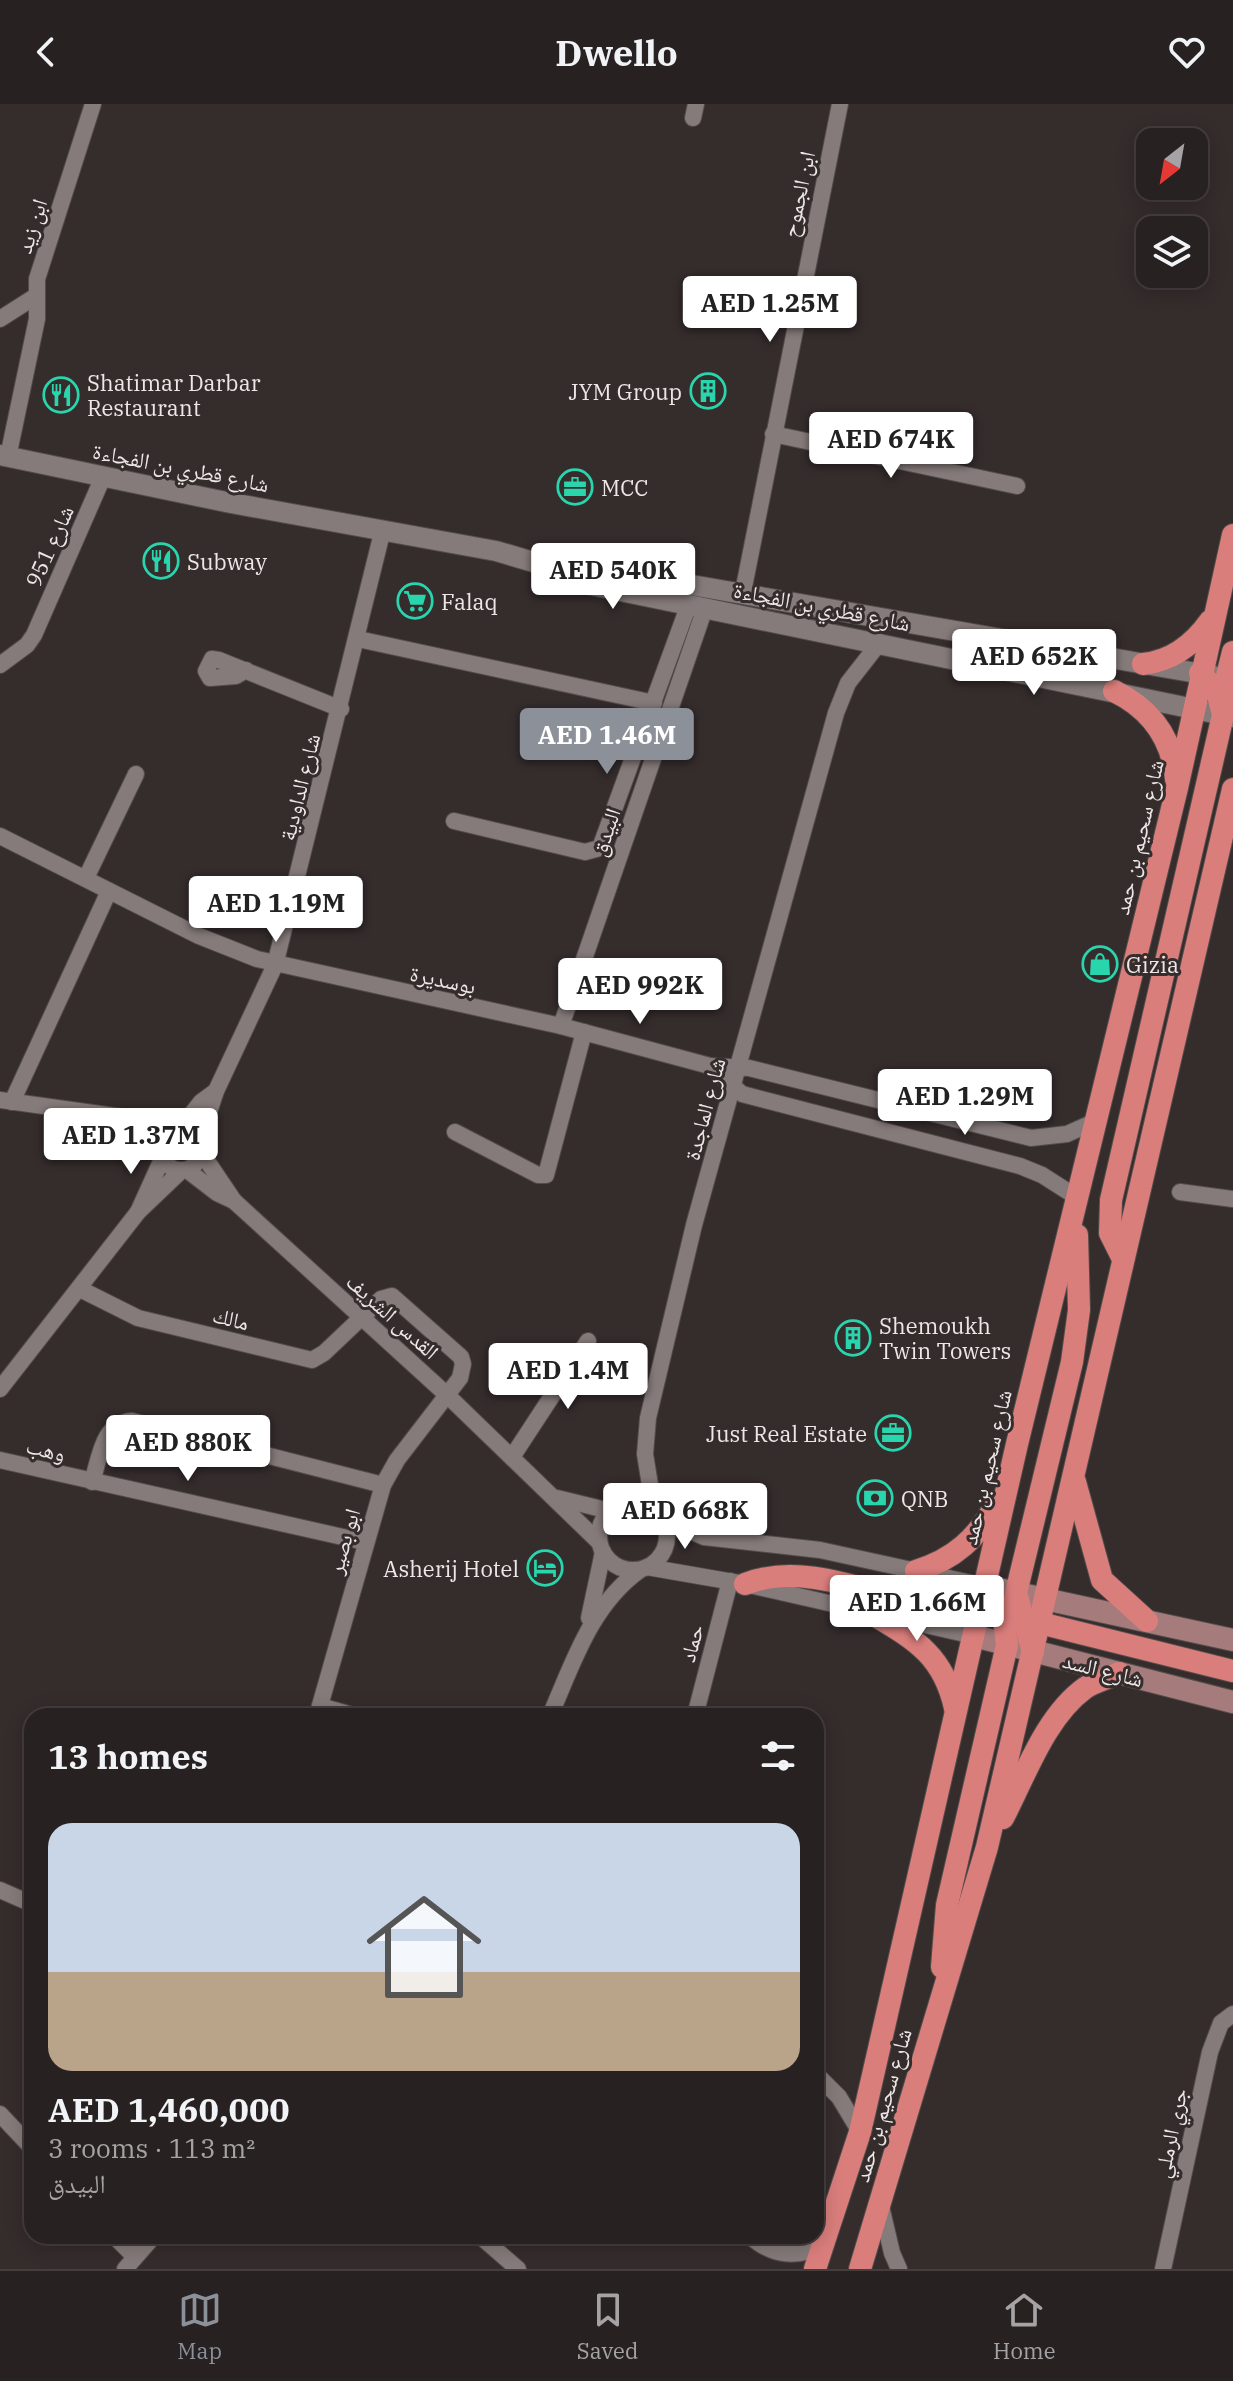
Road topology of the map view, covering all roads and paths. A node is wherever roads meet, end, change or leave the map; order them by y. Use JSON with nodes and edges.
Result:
{"nodes":[{"id":1,"x":93,"y":104,"type":"edge"},
{"id":2,"x":840,"y":104,"type":"edge"},
{"id":3,"x":36,"y":296,"type":"junction"},
{"id":4,"x":0,"y":319,"type":"edge"},
{"id":5,"x":773,"y":434,"type":"junction"},
{"id":6,"x":4,"y":456,"type":"edge"},
{"id":7,"x":103,"y":477,"type":"junction"},
{"id":8,"x":1017,"y":486,"type":"dead end"},
{"id":9,"x":383,"y":529,"type":"junction"},
{"id":10,"x":1233,"y":535,"type":"edge"},
{"id":11,"x":540,"y":564,"type":"junction"},
{"id":12,"x":743,"y":592,"type":"junction"},
{"id":13,"x":697,"y":606,"type":"junction"},
{"id":14,"x":1213,"y":617,"type":"junction"},
{"id":15,"x":358,"y":639,"type":"junction"},
{"id":16,"x":880,"y":642,"type":"junction"},
{"id":17,"x":1233,"y":652,"type":"edge"},
{"id":18,"x":1143,"y":664,"type":"junction"},
{"id":19,"x":0,"y":665,"type":"edge"},
{"id":20,"x":246,"y":670,"type":"dead end"},
{"id":21,"x":1200,"y":673,"type":"junction"},
{"id":22,"x":1230,"y":680,"type":"edge"},
{"id":23,"x":1114,"y":691,"type":"junction"},
{"id":24,"x":654,"y":703,"type":"junction"},
{"id":25,"x":1193,"y":707,"type":"junction"},
{"id":26,"x":341,"y":709,"type":"junction"},
{"id":27,"x":1230,"y":714,"type":"edge"},
{"id":28,"x":136,"y":774,"type":"dead end"},
{"id":29,"x":1177,"y":788,"type":"junction"},
{"id":30,"x":1233,"y":789,"type":"edge"},
{"id":31,"x":454,"y":821,"type":"dead end"},
{"id":32,"x":1226,"y":834,"type":"edge"},
{"id":33,"x":0,"y":836,"type":"edge"},
{"id":34,"x":86,"y":878,"type":"junction"},
{"id":35,"x":109,"y":891,"type":"junction"},
{"id":36,"x":275,"y":965,"type":"junction"},
{"id":37,"x":561,"y":1026,"type":"junction"},
{"id":38,"x":584,"y":1032,"type":"junction"},
{"id":39,"x":710,"y":1066,"type":"junction"},
{"id":40,"x":738,"y":1066,"type":"junction"},
{"id":41,"x":732,"y":1087,"type":"junction"},
{"id":42,"x":825,"y":1087,"type":"junction"},
{"id":43,"x":216,"y":1091,"type":"junction"},
{"id":44,"x":6,"y":1101,"type":"edge"},
{"id":45,"x":810,"y":1111,"type":"junction"},
{"id":46,"x":943,"y":1117,"type":"junction"},
{"id":47,"x":120,"y":1118,"type":"junction"},
{"id":48,"x":1096,"y":1121,"type":"junction"},
{"id":49,"x":174,"y":1132,"type":"junction"},
{"id":50,"x":455,"y":1132,"type":"dead end"},
{"id":51,"x":937,"y":1143,"type":"junction"},
{"id":52,"x":200,"y":1147,"type":"junction"},
{"id":53,"x":161,"y":1155,"type":"junction"},
{"id":54,"x":184,"y":1170,"type":"junction"},
{"id":55,"x":1180,"y":1192,"type":"dead end"},
{"id":56,"x":1233,"y":1199,"type":"edge"},
{"id":57,"x":234,"y":1201,"type":"junction"},
{"id":58,"x":1076,"y":1209,"type":"junction"},
{"id":59,"x":138,"y":1212,"type":"junction"},
{"id":60,"x":1123,"y":1259,"type":"junction"},
{"id":61,"x":80,"y":1289,"type":"junction"},
{"id":62,"x":361,"y":1316,"type":"junction"},
{"id":63,"x":588,"y":1341,"type":"dead end"},
{"id":64,"x":6,"y":1370,"type":"edge"},
{"id":65,"x":0,"y":1389,"type":"edge"},
{"id":66,"x":447,"y":1395,"type":"junction"},
{"id":67,"x":512,"y":1457,"type":"junction"},
{"id":68,"x":0,"y":1460,"type":"edge"},
{"id":69,"x":1074,"y":1481,"type":"junction"},
{"id":70,"x":92,"y":1482,"type":"junction"},
{"id":71,"x":1008,"y":1484,"type":"junction"},
{"id":72,"x":383,"y":1485,"type":"junction"},
{"id":73,"x":557,"y":1498,"type":"junction"},
{"id":74,"x":610,"y":1511,"type":"junction"},
{"id":75,"x":658,"y":1514,"type":"junction"},
{"id":76,"x":365,"y":1542,"type":"junction"},
{"id":77,"x":601,"y":1547,"type":"junction"},
{"id":78,"x":644,"y":1568,"type":"junction"},
{"id":79,"x":916,"y":1571,"type":"junction"},
{"id":80,"x":738,"y":1582,"type":"junction"},
{"id":81,"x":985,"y":1586,"type":"junction"},
{"id":82,"x":1046,"y":1599,"type":"junction"},
{"id":83,"x":869,"y":1612,"type":"junction"},
{"id":84,"x":1016,"y":1618,"type":"junction"},
{"id":85,"x":1147,"y":1621,"type":"junction"},
{"id":86,"x":976,"y":1625,"type":"junction"},
{"id":87,"x":585,"y":1635,"type":"junction"},
{"id":88,"x":1233,"y":1640,"type":"edge"},
{"id":89,"x":1033,"y":1652,"type":"junction"},
{"id":90,"x":1233,"y":1671,"type":"edge"},
{"id":91,"x":1119,"y":1673,"type":"junction"},
{"id":92,"x":1233,"y":1702,"type":"edge"},
{"id":93,"x":320,"y":1708,"type":"edge"},
{"id":94,"x":553,"y":1708,"type":"edge"},
{"id":95,"x":698,"y":1708,"type":"edge"},
{"id":96,"x":957,"y":1716,"type":"junction"},
{"id":97,"x":987,"y":1847,"type":"junction"},
{"id":98,"x":0,"y":1890,"type":"edge"},
{"id":99,"x":24,"y":1900,"type":"edge"},
{"id":100,"x":943,"y":1985,"type":"junction"},
{"id":101,"x":1233,"y":2014,"type":"edge"},
{"id":102,"x":824,"y":2082,"type":"edge"},
{"id":103,"x":0,"y":2114,"type":"edge"},
{"id":104,"x":860,"y":2132,"type":"junction"},
{"id":105,"x":24,"y":2140,"type":"edge"},
{"id":106,"x":881,"y":2204,"type":"junction"},
{"id":107,"x":824,"y":2243,"type":"edge"},
{"id":108,"x":119,"y":2244,"type":"edge"},
{"id":109,"x":147,"y":2244,"type":"edge"},
{"id":110,"x":489,"y":2244,"type":"edge"},
{"id":111,"x":761,"y":2244,"type":"edge"},
{"id":112,"x":823,"y":2246,"type":"joint"},
{"id":113,"x":130,"y":2263,"type":"edge"},
{"id":114,"x":518,"y":2269,"type":"edge"},
{"id":115,"x":815,"y":2269,"type":"edge"},
{"id":116,"x":860,"y":2269,"type":"edge"},
{"id":117,"x":899,"y":2269,"type":"edge"},
{"id":118,"x":1163,"y":2269,"type":"edge"}],
"edges":[{"from":1,"to":3,"type":"street","name":"ابن زيد"},
{"from":2,"to":5,"type":"street","name":"ابن الجموح"},
{"from":3,"to":4,"type":"street"},
{"from":3,"to":6,"type":"street","name":"ابن زيد"},
{"from":5,"to":8,"type":"street"},
{"from":5,"to":12,"type":"street","name":"ابن الجموح"},
{"from":6,"to":7,"type":"street","name":"شارع قطري بن الفجاءة"},
{"from":7,"to":9,"type":"street","name":"شارع قطري بن الفجاءة"},
{"from":7,"to":19,"type":"street","name":"شارع 951"},
{"from":9,"to":11,"type":"street","name":"شارع قطري بن الفجاءة"},
{"from":9,"to":15,"type":"street","name":"شارع الداودية"},
{"from":10,"to":14,"type":"highway","name":"شارع سحيم بن حمد"},
{"from":11,"to":12,"type":"street","name":"شارع قطري بن الفجاءة"},
{"from":11,"to":13,"type":"street","name":"شارع قطري بن الفجاءة"},
{"from":12,"to":18,"type":"street","name":"شارع قطري بن الفجاءة"},
{"from":13,"to":16,"type":"street","name":"شارع قطري بن الفجاءة"},
{"from":13,"to":24,"type":"street"},
{"from":13,"to":37,"type":"street","name":"البيدق"},
{"from":14,"to":18,"type":"highway"},
{"from":14,"to":21,"type":"highway","name":"شارع سحيم بن حمد"},
{"from":15,"to":24,"type":"street"},
{"from":15,"to":26,"type":"street","name":"شارع الداودية"},
{"from":16,"to":23,"type":"street","name":"شارع قطري بن الفجاءة"},
{"from":16,"to":40,"type":"street","name":"شارع الماجدة"},
{"from":17,"to":22,"type":"highway"},
{"from":18,"to":21,"type":"street","name":"شارع قطري بن الفجاءة"},
{"from":20,"to":26,"type":"street"},
{"from":21,"to":22,"type":"street","name":"شارع قطري بن الفجاءة"},
{"from":21,"to":25,"type":"highway","name":"شارع سحيم بن حمد"},
{"from":21,"to":27,"type":"highway"},
{"from":22,"to":27,"type":"highway"},
{"from":23,"to":25,"type":"street","name":"شارع قطري بن الفجاءة"},
{"from":23,"to":29,"type":"highway"},
{"from":24,"to":31,"type":"street"},
{"from":25,"to":27,"type":"street","name":"شارع قطري بن الفجاءة"},
{"from":25,"to":29,"type":"highway","name":"شارع سحيم بن حمد"},
{"from":26,"to":36,"type":"street","name":"شارع الداودية"},
{"from":27,"to":60,"type":"highway"},
{"from":28,"to":34,"type":"street"},
{"from":29,"to":48,"type":"highway","name":"شارع سحيم بن حمد"},
{"from":30,"to":32,"type":"highway","name":"شارع سحيم بن حمد"},
{"from":32,"to":60,"type":"highway","name":"شارع سحيم بن حمد"},
{"from":33,"to":34,"type":"street","name":"بوسديرة"},
{"from":34,"to":35,"type":"street","name":"بوسديرة"},
{"from":35,"to":36,"type":"street","name":"بوسديرة"},
{"from":35,"to":44,"type":"street"},
{"from":36,"to":37,"type":"street","name":"بوسديرة"},
{"from":36,"to":43,"type":"street","name":"شارع الداودية"},
{"from":37,"to":38,"type":"street","name":"بوسديرة"},
{"from":38,"to":39,"type":"street","name":"بوسديرة"},
{"from":38,"to":50,"type":"street"},
{"from":39,"to":40,"type":"street","name":"بوسديرة"},
{"from":39,"to":41,"type":"street","name":"بوسديرة"},
{"from":40,"to":41,"type":"street","name":"شارع الماجدة"},
{"from":40,"to":42,"type":"street","name":"بوسديرة"},
{"from":41,"to":45,"type":"street","name":"بوسديرة"},
{"from":41,"to":75,"type":"street","name":"شارع الماجدة"},
{"from":42,"to":45,"type":"street"},
{"from":42,"to":46,"type":"street","name":"بوسديرة"},
{"from":43,"to":49,"type":"street","name":"شارع الداودية"},
{"from":43,"to":52,"type":"street","name":"شارع الداودية"},
{"from":44,"to":47,"type":"street"},
{"from":45,"to":51,"type":"street","name":"بوسديرة"},
{"from":46,"to":48,"type":"street","name":"بوسديرة"},
{"from":46,"to":51,"type":"street"},
{"from":47,"to":49,"type":"street"},
{"from":47,"to":53,"type":"street"},
{"from":48,"to":58,"type":"highway","name":"شارع سحيم بن حمد"},
{"from":49,"to":52,"type":"street"},
{"from":49,"to":53,"type":"street"},
{"from":51,"to":58,"type":"street","name":"بوسديرة"},
{"from":52,"to":54,"type":"street"},
{"from":52,"to":57,"type":"street","name":"القدس الشريف"},
{"from":53,"to":54,"type":"street"},
{"from":53,"to":59,"type":"street"},
{"from":54,"to":57,"type":"street","name":"القدس الشريف"},
{"from":54,"to":59,"type":"street"},
{"from":55,"to":56,"type":"street"},
{"from":57,"to":62,"type":"street","name":"القدس الشريف"},
{"from":58,"to":71,"type":"highway","name":"شارع سحيم بن حمد"},
{"from":58,"to":84,"type":"highway"},
{"from":59,"to":61,"type":"street"},
{"from":60,"to":69,"type":"highway","name":"شارع سحيم بن حمد"},
{"from":61,"to":62,"type":"street","name":"مالك"},
{"from":61,"to":64,"type":"street"},
{"from":62,"to":66,"type":"street","name":"القدس الشريف"},
{"from":62,"to":66,"type":"street","name":"ابو بصير"},
{"from":63,"to":67,"type":"street"},
{"from":64,"to":65,"type":"street"},
{"from":66,"to":67,"type":"street","name":"القدس الشريف"},
{"from":66,"to":72,"type":"street","name":"ابو بصير"},
{"from":67,"to":73,"type":"street","name":"القدس الشريف"},
{"from":68,"to":70,"type":"street","name":"وهب"},
{"from":69,"to":82,"type":"highway","name":"شارع سحيم بن حمد"},
{"from":69,"to":85,"type":"highway"},
{"from":70,"to":72,"type":"street"},
{"from":70,"to":76,"type":"street","name":"وهب"},
{"from":71,"to":79,"type":"highway"},
{"from":71,"to":81,"type":"highway","name":"شارع سحيم بن حمد"},
{"from":72,"to":76,"type":"street","name":"ابو بصير"},
{"from":73,"to":74,"type":"street","name":"القدس الشريف"},
{"from":73,"to":77,"type":"street","name":"القدس الشريف"},
{"from":74,"to":75,"type":"street"},
{"from":74,"to":77,"type":"street"},
{"from":75,"to":78,"type":"street"},
{"from":75,"to":79,"type":"street"},
{"from":76,"to":93,"type":"street","name":"ابو بصير"},
{"from":77,"to":78,"type":"street"},
{"from":77,"to":87,"type":"street"},
{"from":78,"to":80,"type":"street"},
{"from":78,"to":87,"type":"street"},
{"from":79,"to":81,"type":"street"},
{"from":80,"to":83,"type":"street"},
{"from":80,"to":86,"type":"highway"},
{"from":80,"to":95,"type":"street","name":"حماد"},
{"from":81,"to":84,"type":"highway"},
{"from":81,"to":86,"type":"highway","name":"شارع سحيم بن حمد"},
{"from":82,"to":84,"type":"highway","name":"شارع سحيم بن حمد"},
{"from":82,"to":84,"type":"main road"},
{"from":82,"to":85,"type":"main road"},
{"from":83,"to":86,"type":"street"},
{"from":83,"to":96,"type":"highway"},
{"from":84,"to":86,"type":"highway"},
{"from":84,"to":86,"type":"main road"},
{"from":84,"to":89,"type":"highway","name":"شارع سحيم بن حمد"},
{"from":84,"to":90,"type":"highway"},
{"from":84,"to":100,"type":"highway"},
{"from":85,"to":88,"type":"main road"},
{"from":86,"to":96,"type":"highway","name":"شارع سحيم بن حمد"},
{"from":87,"to":94,"type":"street"},
{"from":89,"to":91,"type":"main road","name":"شارع السد"},
{"from":89,"to":97,"type":"highway","name":"شارع سحيم بن حمد"},
{"from":91,"to":92,"type":"main road","name":"شارع السد"},
{"from":91,"to":97,"type":"highway"},
{"from":96,"to":104,"type":"highway","name":"شارع سحيم بن حمد"},
{"from":97,"to":100,"type":"highway","name":"شارع سحيم بن حمد"},
{"from":98,"to":99,"type":"street"},
{"from":100,"to":106,"type":"highway","name":"شارع سحيم بن حمد"},
{"from":101,"to":118,"type":"street","name":"جري الرملي"},
{"from":102,"to":104,"type":"street"},
{"from":103,"to":105,"type":"street"},
{"from":104,"to":107,"type":"highway","name":"شارع سحيم بن حمد"},
{"from":106,"to":116,"type":"highway","name":"شارع سحيم بن حمد"},
{"from":106,"to":117,"type":"street"},
{"from":108,"to":113,"type":"street"},
{"from":109,"to":113,"type":"street"},
{"from":110,"to":114,"type":"street"},
{"from":111,"to":112,"type":"street"},
{"from":112,"to":115,"type":"highway","name":"شارع سحيم بن حمد"}]}
